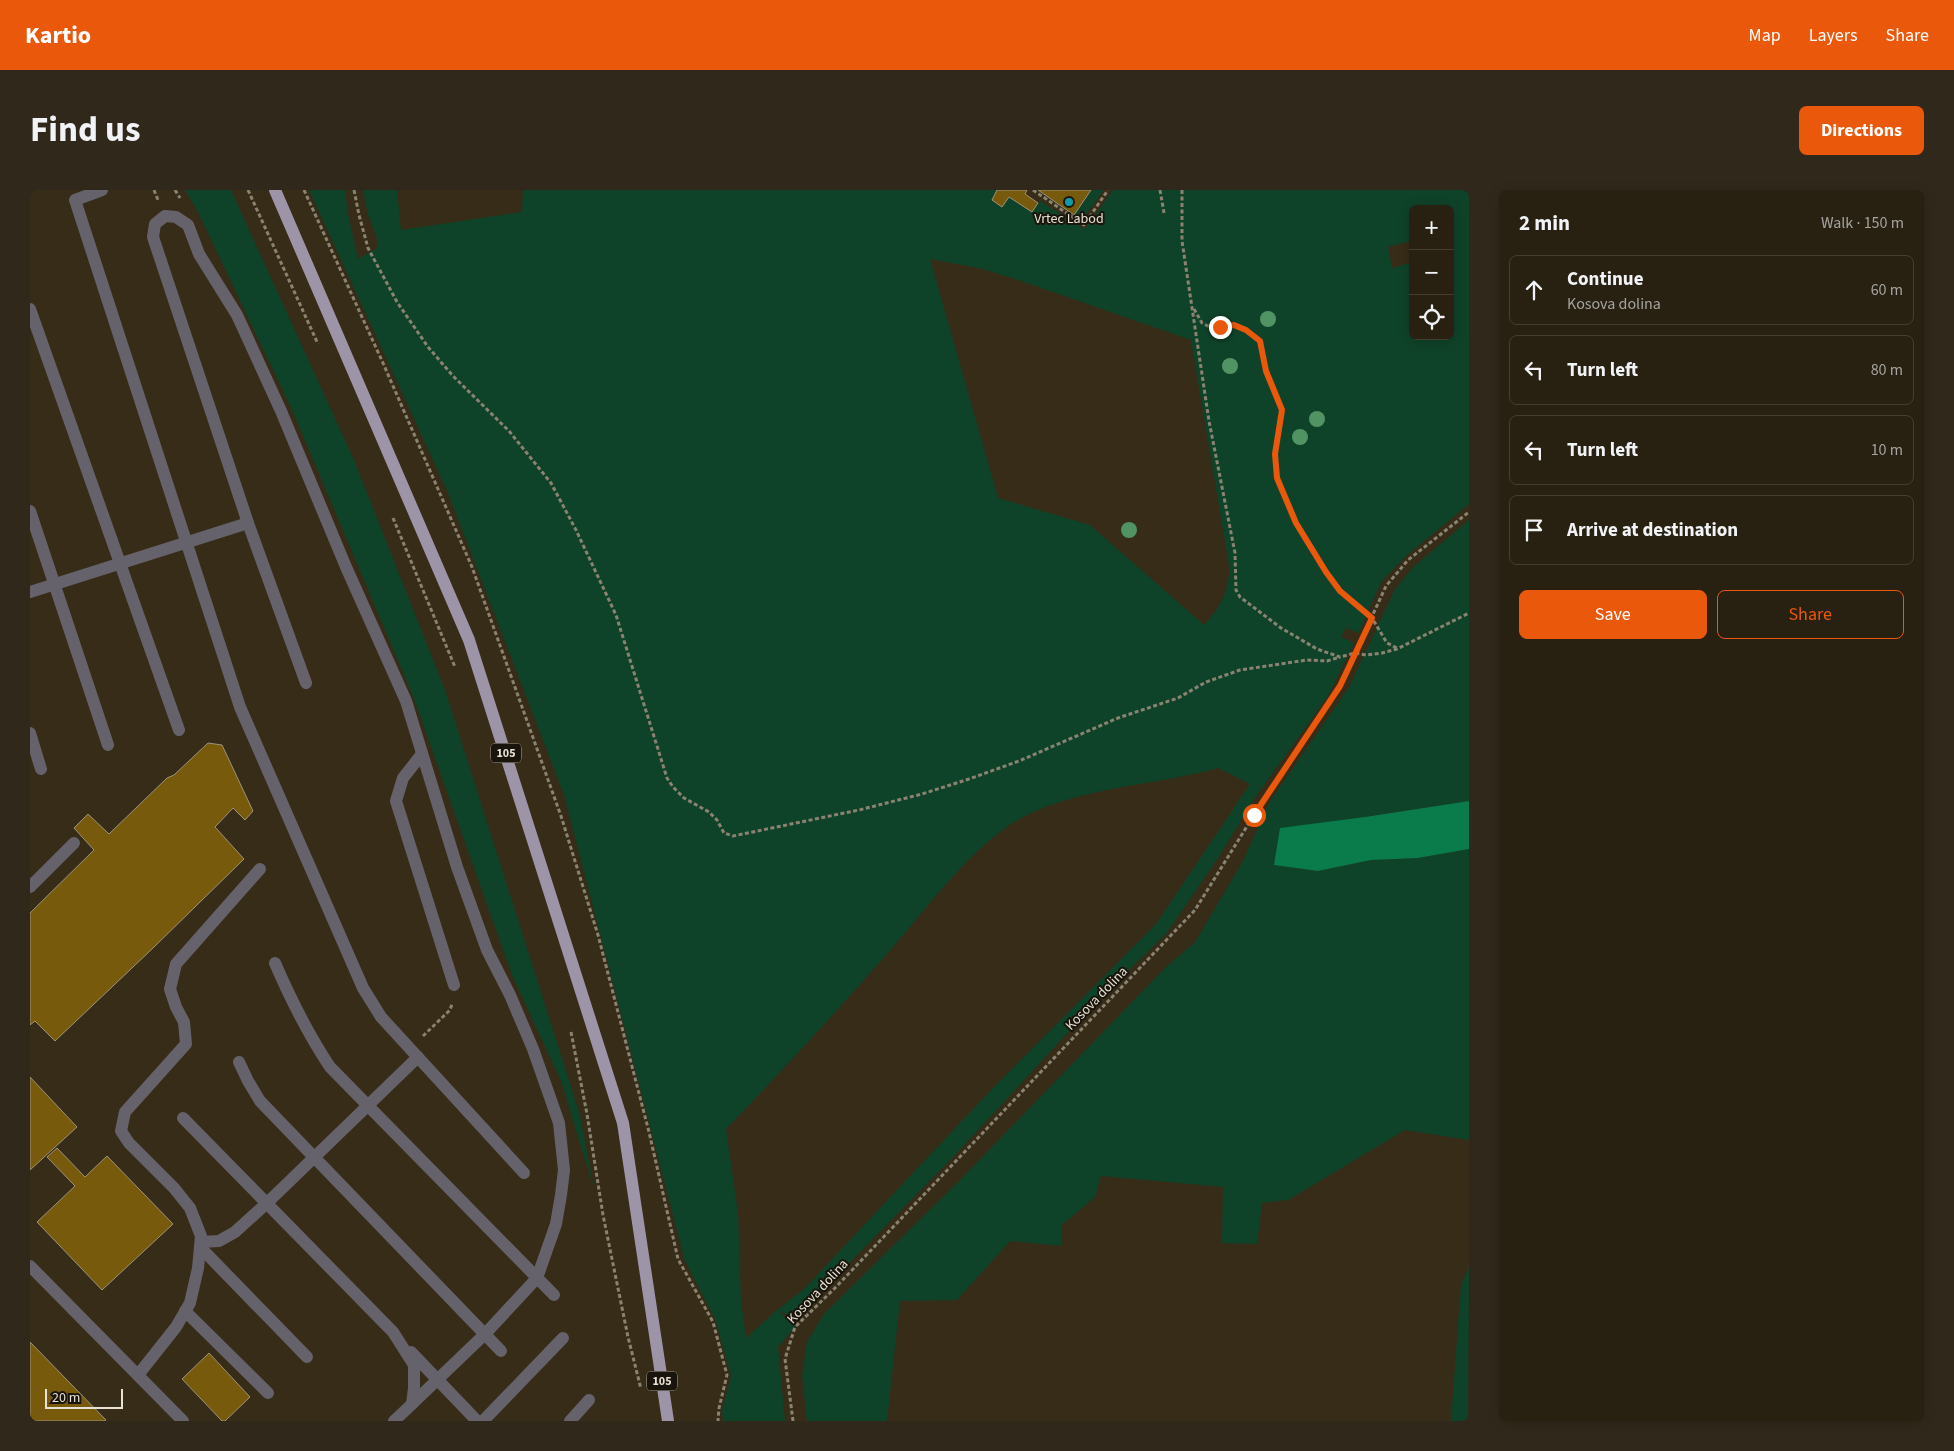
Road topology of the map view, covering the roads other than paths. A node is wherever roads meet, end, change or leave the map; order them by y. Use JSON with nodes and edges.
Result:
{"nodes":[{"id":1,"x":102,"y":190,"type":"edge"},
{"id":2,"x":275,"y":190,"type":"edge"},
{"id":3,"x":30,"y":309,"type":"edge"},
{"id":4,"x":30,"y":511,"type":"edge"},
{"id":5,"x":248,"y":523,"type":"junction"},
{"id":6,"x":187,"y":542,"type":"junction"},
{"id":7,"x":120,"y":563,"type":"junction"},
{"id":8,"x":55,"y":584,"type":"junction"},
{"id":9,"x":30,"y":592,"type":"edge"},
{"id":10,"x":306,"y":683,"type":"dead end"},
{"id":11,"x":179,"y":730,"type":"dead end"},
{"id":12,"x":30,"y":733,"type":"edge"},
{"id":13,"x":108,"y":745,"type":"dead end"},
{"id":14,"x":422,"y":754,"type":"junction"},
{"id":15,"x":41,"y":769,"type":"dead end"},
{"id":16,"x":74,"y":843,"type":"dead end"},
{"id":17,"x":260,"y":870,"type":"dead end"},
{"id":18,"x":30,"y":887,"type":"edge"},
{"id":19,"x":275,"y":963,"type":"dead end"},
{"id":20,"x":454,"y":984,"type":"road end"},
{"id":21,"x":414,"y":1052,"type":"junction"},
{"id":22,"x":239,"y":1062,"type":"dead end"},
{"id":23,"x":367,"y":1106,"type":"junction"},
{"id":24,"x":183,"y":1118,"type":"dead end"},
{"id":25,"x":313,"y":1158,"type":"junction"},
{"id":26,"x":524,"y":1173,"type":"dead end"},
{"id":27,"x":267,"y":1203,"type":"junction"},
{"id":28,"x":201,"y":1244,"type":"junction"},
{"id":29,"x":30,"y":1266,"type":"edge"},
{"id":30,"x":537,"y":1278,"type":"junction"},
{"id":31,"x":554,"y":1295,"type":"dead end"},
{"id":32,"x":185,"y":1311,"type":"junction"},
{"id":33,"x":393,"y":1332,"type":"junction"},
{"id":34,"x":485,"y":1334,"type":"junction"},
{"id":35,"x":563,"y":1338,"type":"dead end"},
{"id":36,"x":501,"y":1351,"type":"dead end"},
{"id":37,"x":307,"y":1357,"type":"dead end"},
{"id":38,"x":138,"y":1375,"type":"junction"},
{"id":39,"x":438,"y":1381,"type":"junction"},
{"id":40,"x":268,"y":1393,"type":"dead end"},
{"id":41,"x":589,"y":1400,"type":"dead end"},
{"id":42,"x":412,"y":1404,"type":"junction"},
{"id":43,"x":178,"y":1419,"type":"edge"},
{"id":44,"x":394,"y":1421,"type":"edge"},
{"id":45,"x":477,"y":1421,"type":"edge"},
{"id":46,"x":483,"y":1421,"type":"edge"},
{"id":47,"x":570,"y":1421,"type":"edge"},
{"id":48,"x":668,"y":1421,"type":"edge"}],
"edges":[{"from":1,"to":6,"type":"lane"},
{"from":2,"to":48,"type":"main road","number":"105"},
{"from":3,"to":7,"type":"lane"},
{"from":4,"to":8,"type":"lane"},
{"from":5,"to":6,"type":"lane"},
{"from":5,"to":10,"type":"lane"},
{"from":5,"to":14,"type":"lane"},
{"from":6,"to":7,"type":"lane"},
{"from":6,"to":21,"type":"lane"},
{"from":7,"to":8,"type":"lane"},
{"from":7,"to":11,"type":"lane"},
{"from":8,"to":9,"type":"lane"},
{"from":8,"to":13,"type":"lane"},
{"from":12,"to":15,"type":"lane"},
{"from":14,"to":20,"type":"lane"},
{"from":14,"to":30,"type":"lane"},
{"from":16,"to":18,"type":"lane"},
{"from":17,"to":28,"type":"lane"},
{"from":19,"to":23,"type":"lane"},
{"from":21,"to":23,"type":"lane"},
{"from":21,"to":26,"type":"lane"},
{"from":22,"to":25,"type":"lane"},
{"from":23,"to":25,"type":"lane"},
{"from":23,"to":30,"type":"lane"},
{"from":24,"to":27,"type":"lane"},
{"from":25,"to":27,"type":"lane"},
{"from":25,"to":34,"type":"lane"},
{"from":27,"to":28,"type":"lane"},
{"from":27,"to":33,"type":"lane"},
{"from":28,"to":32,"type":"lane"},
{"from":28,"to":37,"type":"lane"},
{"from":29,"to":38,"type":"lane"},
{"from":30,"to":31,"type":"lane"},
{"from":30,"to":34,"type":"lane"},
{"from":32,"to":38,"type":"lane"},
{"from":32,"to":40,"type":"lane"},
{"from":33,"to":39,"type":"lane"},
{"from":33,"to":42,"type":"lane"},
{"from":34,"to":36,"type":"lane"},
{"from":34,"to":39,"type":"lane"},
{"from":35,"to":46,"type":"lane"},
{"from":38,"to":43,"type":"lane"},
{"from":39,"to":42,"type":"lane"},
{"from":39,"to":45,"type":"lane"},
{"from":41,"to":47,"type":"lane"},
{"from":42,"to":44,"type":"lane"}]}
